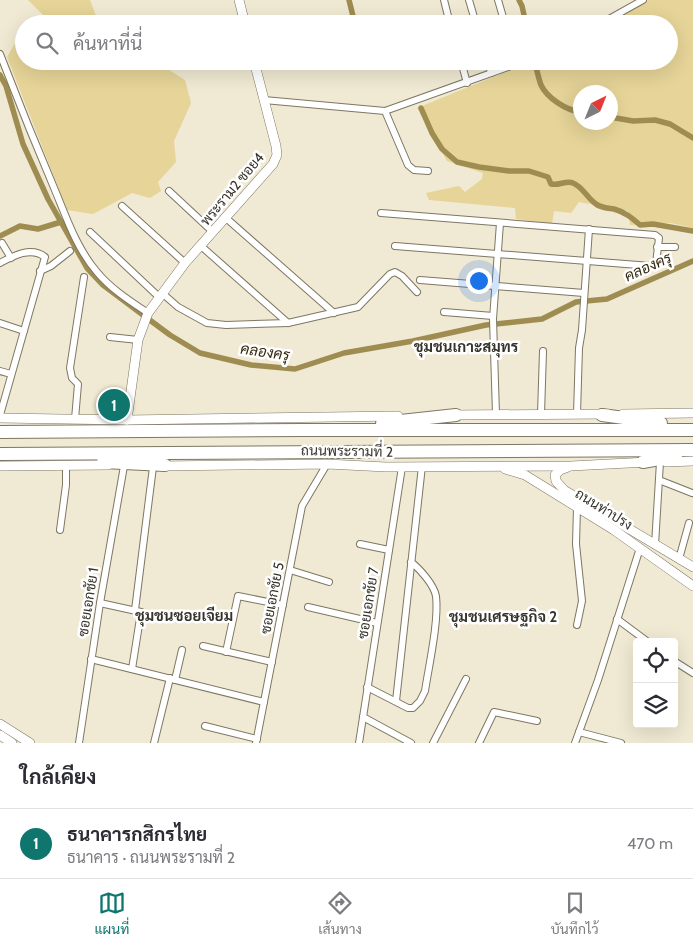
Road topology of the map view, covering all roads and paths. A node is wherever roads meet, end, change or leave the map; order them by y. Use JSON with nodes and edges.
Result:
{"nodes":[{"id":1,"x":239,"y":0,"type":"edge"},
{"id":2,"x":444,"y":0,"type":"edge"},
{"id":3,"x":469,"y":0,"type":"edge"},
{"id":4,"x":498,"y":0,"type":"edge"},
{"id":5,"x":641,"y":0,"type":"edge"},
{"id":6,"x":243,"y":15,"type":"edge"},
{"id":7,"x":448,"y":15,"type":"edge"},
{"id":8,"x":473,"y":15,"type":"edge"},
{"id":9,"x":502,"y":15,"type":"edge"},
{"id":10,"x":615,"y":15,"type":"edge"},
{"id":11,"x":0,"y":54,"type":"edge"},
{"id":12,"x":256,"y":70,"type":"edge"},
{"id":13,"x":463,"y":70,"type":"edge"},
{"id":14,"x":490,"y":70,"type":"edge"},
{"id":15,"x":499,"y":70,"type":"edge"},
{"id":16,"x":491,"y":73,"type":"junction"},
{"id":17,"x":467,"y":83,"type":"junction"},
{"id":18,"x":264,"y":100,"type":"junction"},
{"id":19,"x":384,"y":111,"type":"junction"},
{"id":20,"x":428,"y":171,"type":"dead end"},
{"id":21,"x":169,"y":191,"type":"dead end"},
{"id":22,"x":122,"y":206,"type":"dead end"},
{"id":23,"x":381,"y":213,"type":"dead end"},
{"id":24,"x":226,"y":218,"type":"junction"},
{"id":25,"x":500,"y":223,"type":"junction"},
{"id":26,"x":589,"y":229,"type":"junction"},
{"id":27,"x":90,"y":232,"type":"dead end"},
{"id":28,"x":213,"y":232,"type":"junction"},
{"id":29,"x":2,"y":243,"type":"dead end"},
{"id":30,"x":201,"y":246,"type":"junction"},
{"id":31,"x":395,"y":246,"type":"dead end"},
{"id":32,"x":658,"y":247,"type":"junction"},
{"id":33,"x":675,"y":247,"type":"dead end"},
{"id":34,"x":70,"y":251,"type":"dead end"},
{"id":35,"x":498,"y":255,"type":"junction"},
{"id":36,"x":11,"y":258,"type":"junction"},
{"id":37,"x":588,"y":261,"type":"junction"},
{"id":38,"x":0,"y":263,"type":"edge"},
{"id":39,"x":185,"y":263,"type":"junction"},
{"id":40,"x":40,"y":272,"type":"junction"},
{"id":41,"x":84,"y":277,"type":"dead end"},
{"id":42,"x":420,"y":280,"type":"dead end"},
{"id":43,"x":496,"y":286,"type":"junction"},
{"id":44,"x":417,"y":292,"type":"dead end"},
{"id":45,"x":160,"y":295,"type":"junction"},
{"id":46,"x":583,"y":298,"type":"junction"},
{"id":47,"x":444,"y":312,"type":"dead end"},
{"id":48,"x":334,"y":313,"type":"junction"},
{"id":49,"x":147,"y":314,"type":"junction"},
{"id":50,"x":493,"y":317,"type":"junction"},
{"id":51,"x":0,"y":323,"type":"edge"},
{"id":52,"x":288,"y":323,"type":"junction"},
{"id":53,"x":24,"y":331,"type":"junction"},
{"id":54,"x":110,"y":337,"type":"dead end"},
{"id":55,"x":138,"y":340,"type":"junction"},
{"id":56,"x":543,"y":351,"type":"dead end"},
{"id":57,"x":0,"y":371,"type":"edge"},
{"id":58,"x":11,"y":374,"type":"junction"},
{"id":59,"x":693,"y":413,"type":"edge"},
{"id":60,"x":496,"y":414,"type":"junction"},
{"id":61,"x":541,"y":414,"type":"junction"},
{"id":62,"x":577,"y":414,"type":"junction"},
{"id":63,"x":456,"y":415,"type":"junction"},
{"id":64,"x":602,"y":415,"type":"junction"},
{"id":65,"x":0,"y":416,"type":"edge"},
{"id":66,"x":75,"y":419,"type":"junction"},
{"id":67,"x":127,"y":420,"type":"junction"},
{"id":68,"x":693,"y":429,"type":"edge"},
{"id":69,"x":304,"y":430,"type":"junction"},
{"id":70,"x":0,"y":432,"type":"edge"},
{"id":71,"x":693,"y":452,"type":"edge"},
{"id":72,"x":0,"y":456,"type":"edge"},
{"id":73,"x":644,"y":462,"type":"junction"},
{"id":74,"x":660,"y":462,"type":"junction"},
{"id":75,"x":693,"y":462,"type":"edge"},
{"id":76,"x":327,"y":464,"type":"junction"},
{"id":77,"x":66,"y":465,"type":"junction"},
{"id":78,"x":0,"y":466,"type":"edge"},
{"id":79,"x":124,"y":466,"type":"junction"},
{"id":80,"x":159,"y":466,"type":"junction"},
{"id":81,"x":422,"y":466,"type":"junction"},
{"id":82,"x":495,"y":466,"type":"junction"},
{"id":83,"x":571,"y":466,"type":"junction"},
{"id":84,"x":402,"y":467,"type":"junction"},
{"id":85,"x":659,"y":480,"type":"junction"},
{"id":86,"x":692,"y":493,"type":"edge"},
{"id":87,"x":577,"y":508,"type":"junction"},
{"id":88,"x":688,"y":523,"type":"dead end"},
{"id":89,"x":60,"y":530,"type":"dead end"},
{"id":90,"x":360,"y":544,"type":"dead end"},
{"id":91,"x":655,"y":545,"type":"junction"},
{"id":92,"x":640,"y":548,"type":"junction"},
{"id":93,"x":389,"y":550,"type":"junction"},
{"id":94,"x":679,"y":560,"type":"junction"},
{"id":95,"x":411,"y":562,"type":"junction"},
{"id":96,"x":693,"y":567,"type":"edge"},
{"id":97,"x":290,"y":570,"type":"junction"},
{"id":98,"x":329,"y":582,"type":"dead end"},
{"id":99,"x":693,"y":586,"type":"edge"},
{"id":100,"x":100,"y":603,"type":"junction"},
{"id":101,"x":283,"y":605,"type":"junction"},
{"id":102,"x":308,"y":607,"type":"dead end"},
{"id":103,"x":135,"y":610,"type":"junction"},
{"id":104,"x":617,"y":619,"type":"junction"},
{"id":105,"x":378,"y":623,"type":"junction"},
{"id":106,"x":577,"y":625,"type":"dead end"},
{"id":107,"x":643,"y":638,"type":"edge"},
{"id":108,"x":203,"y":646,"type":"dead end"},
{"id":109,"x":182,"y":650,"type":"dead end"},
{"id":110,"x":226,"y":652,"type":"junction"},
{"id":111,"x":91,"y":659,"type":"junction"},
{"id":112,"x":272,"y":662,"type":"junction"},
{"id":113,"x":678,"y":663,"type":"edge"},
{"id":114,"x":132,"y":669,"type":"junction"},
{"id":115,"x":693,"y":673,"type":"edge"},
{"id":116,"x":172,"y":679,"type":"junction"},
{"id":117,"x":466,"y":679,"type":"dead end"},
{"id":118,"x":367,"y":687,"type":"junction"},
{"id":119,"x":264,"y":702,"type":"junction"},
{"id":120,"x":396,"y":702,"type":"junction"},
{"id":121,"x":363,"y":717,"type":"junction"},
{"id":122,"x":537,"y":721,"type":"dead end"},
{"id":123,"x":0,"y":724,"type":"edge"},
{"id":124,"x":205,"y":726,"type":"dead end"},
{"id":125,"x":579,"y":732,"type":"junction"},
{"id":126,"x":0,"y":735,"type":"edge"},
{"id":127,"x":256,"y":741,"type":"edge"},
{"id":128,"x":12,"y":743,"type":"edge"},
{"id":129,"x":30,"y":743,"type":"edge"},
{"id":130,"x":79,"y":743,"type":"edge"},
{"id":131,"x":154,"y":743,"type":"edge"},
{"id":132,"x":359,"y":743,"type":"edge"},
{"id":133,"x":410,"y":743,"type":"edge"},
{"id":134,"x":433,"y":743,"type":"edge"},
{"id":135,"x":479,"y":743,"type":"edge"},
{"id":136,"x":575,"y":743,"type":"edge"},
{"id":137,"x":621,"y":743,"type":"edge"}],
"edges":[{"from":1,"to":6,"type":"main road"},
{"from":2,"to":7,"type":"street"},
{"from":3,"to":8,"type":"street"},
{"from":4,"to":9,"type":"street"},
{"from":5,"to":10,"type":"street"},
{"from":11,"to":49,"type":"street"},
{"from":12,"to":18,"type":"main road","name":"พระราม2 ซอย4"},
{"from":13,"to":17,"type":"street"},
{"from":14,"to":16,"type":"street"},
{"from":15,"to":16,"type":"street"},
{"from":16,"to":17,"type":"street"},
{"from":17,"to":19,"type":"street"},
{"from":18,"to":19,"type":"street"},
{"from":18,"to":24,"type":"main road","name":"พระราม2 ซอย4"},
{"from":19,"to":20,"type":"street"},
{"from":21,"to":28,"type":"street"},
{"from":22,"to":39,"type":"street"},
{"from":23,"to":25,"type":"street"},
{"from":24,"to":28,"type":"main road","name":"พระราม2 ซอย4"},
{"from":24,"to":48,"type":"street"},
{"from":25,"to":26,"type":"street"},
{"from":25,"to":35,"type":"street"},
{"from":26,"to":32,"type":"street"},
{"from":26,"to":37,"type":"street"},
{"from":27,"to":45,"type":"street"},
{"from":28,"to":30,"type":"main road","name":"พระราม2 ซอย4"},
{"from":29,"to":36,"type":"street"},
{"from":30,"to":39,"type":"main road","name":"พระราม2 ซอย4"},
{"from":30,"to":52,"type":"street"},
{"from":31,"to":35,"type":"street"},
{"from":32,"to":33,"type":"street"},
{"from":32,"to":37,"type":"street"},
{"from":34,"to":40,"type":"street"},
{"from":35,"to":37,"type":"street"},
{"from":35,"to":43,"type":"street"},
{"from":36,"to":38,"type":"street"},
{"from":36,"to":40,"type":"street"},
{"from":37,"to":46,"type":"street"},
{"from":39,"to":45,"type":"main road","name":"พระราม2 ซอย4"},
{"from":40,"to":53,"type":"street"},
{"from":41,"to":66,"type":"street"},
{"from":42,"to":43,"type":"street"},
{"from":43,"to":46,"type":"street"},
{"from":43,"to":50,"type":"street"},
{"from":44,"to":48,"type":"street"},
{"from":45,"to":49,"type":"main road","name":"พระราม2 ซอย4"},
{"from":45,"to":52,"type":"street"},
{"from":46,"to":62,"type":"street"},
{"from":47,"to":50,"type":"street"},
{"from":48,"to":52,"type":"street"},
{"from":49,"to":55,"type":"main road","name":"พระราม2 ซอย4"},
{"from":50,"to":60,"type":"street"},
{"from":51,"to":53,"type":"street"},
{"from":53,"to":58,"type":"street"},
{"from":54,"to":55,"type":"street"},
{"from":55,"to":67,"type":"main road"},
{"from":56,"to":61,"type":"street"},
{"from":57,"to":58,"type":"street"},
{"from":58,"to":65,"type":"street"},
{"from":59,"to":64,"type":"main road"},
{"from":60,"to":61,"type":"main road"},
{"from":60,"to":63,"type":"main road"},
{"from":61,"to":62,"type":"main road"},
{"from":62,"to":64,"type":"main road"},
{"from":63,"to":67,"type":"main road"},
{"from":63,"to":69,"type":"highway"},
{"from":64,"to":68,"type":"highway"},
{"from":65,"to":66,"type":"main road"},
{"from":66,"to":67,"type":"main road"},
{"from":68,"to":69,"type":"highway","name":"ถนนพระรามที่ 2"},
{"from":69,"to":70,"type":"highway","name":"ถนนพระรามที่ 2"},
{"from":71,"to":72,"type":"highway","name":"ถนนพระรามที่ 2"},
{"from":71,"to":73,"type":"highway"},
{"from":72,"to":80,"type":"highway"},
{"from":73,"to":74,"type":"main road","name":"ถนนพระรามที่ 2"},
{"from":73,"to":83,"type":"main road","name":"ถนนพระรามที่ 2"},
{"from":74,"to":75,"type":"main road","name":"ถนนพระรามที่ 2"},
{"from":74,"to":85,"type":"street"},
{"from":76,"to":80,"type":"main road","name":"ถนนพระรามที่ 2"},
{"from":76,"to":84,"type":"main road","name":"ถนนพระรามที่ 2"},
{"from":76,"to":97,"type":"street","name":"ซอยเอกชัย 5"},
{"from":77,"to":78,"type":"main road","name":"ถนนพระรามที่ 2"},
{"from":77,"to":79,"type":"main road","name":"ถนนพระรามที่ 2"},
{"from":77,"to":89,"type":"street"},
{"from":79,"to":80,"type":"main road","name":"ถนนพระรามที่ 2"},
{"from":79,"to":100,"type":"street","name":"ซอยเอกชัย 1"},
{"from":80,"to":103,"type":"street"},
{"from":81,"to":82,"type":"main road","name":"ถนนพระรามที่ 2"},
{"from":81,"to":84,"type":"main road","name":"ถนนพระรามที่ 2"},
{"from":81,"to":95,"type":"street"},
{"from":82,"to":83,"type":"main road","name":"ถนนพระรามที่ 2"},
{"from":82,"to":87,"type":"main road","name":"ถนนท่าปรง"},
{"from":83,"to":91,"type":"main road","name":"ถนนท่าปรง"},
{"from":84,"to":93,"type":"street","name":"ซอยเอกชัย 7"},
{"from":85,"to":86,"type":"street"},
{"from":85,"to":91,"type":"street"},
{"from":87,"to":92,"type":"main road","name":"ถนนท่าปรง"},
{"from":87,"to":106,"type":"street"},
{"from":88,"to":94,"type":"street"},
{"from":90,"to":93,"type":"street"},
{"from":91,"to":94,"type":"main road","name":"ถนนท่าปรง"},
{"from":92,"to":99,"type":"main road","name":"ถนนท่าปรง"},
{"from":92,"to":104,"type":"street"},
{"from":93,"to":105,"type":"street","name":"ซอยเอกชัย 7"},
{"from":94,"to":96,"type":"main road","name":"ถนนท่าปรง"},
{"from":95,"to":120,"type":"street"},
{"from":95,"to":120,"type":"street"},
{"from":97,"to":98,"type":"street"},
{"from":97,"to":101,"type":"street","name":"ซอยเอกชัย 5"},
{"from":100,"to":103,"type":"street"},
{"from":100,"to":111,"type":"street","name":"ซอยเอกชัย 1"},
{"from":101,"to":110,"type":"street"},
{"from":101,"to":112,"type":"street","name":"ซอยเอกชัย 5"},
{"from":102,"to":105,"type":"street"},
{"from":103,"to":114,"type":"street"},
{"from":104,"to":107,"type":"street"},
{"from":104,"to":125,"type":"street"},
{"from":105,"to":118,"type":"street","name":"ซอยเอกชัย 7"},
{"from":108,"to":110,"type":"street"},
{"from":109,"to":116,"type":"street"},
{"from":110,"to":112,"type":"street"},
{"from":111,"to":114,"type":"street"},
{"from":111,"to":130,"type":"street","name":"ซอยเอกชัย 1"},
{"from":112,"to":119,"type":"street","name":"ซอยเอกชัย 5"},
{"from":113,"to":115,"type":"street"},
{"from":114,"to":116,"type":"street"},
{"from":116,"to":119,"type":"street"},
{"from":116,"to":131,"type":"street"},
{"from":117,"to":134,"type":"street"},
{"from":118,"to":120,"type":"street"},
{"from":118,"to":121,"type":"street","name":"ซอยเอกชัย 7"},
{"from":119,"to":127,"type":"street","name":"ซอยเอกชัย 5"},
{"from":121,"to":132,"type":"street","name":"ซอยเอกชัย 7"},
{"from":121,"to":133,"type":"street"},
{"from":122,"to":135,"type":"street"},
{"from":123,"to":129,"type":"main road"},
{"from":124,"to":127,"type":"street"},
{"from":125,"to":136,"type":"street"},
{"from":125,"to":137,"type":"street"},
{"from":126,"to":128,"type":"main road"}]}
